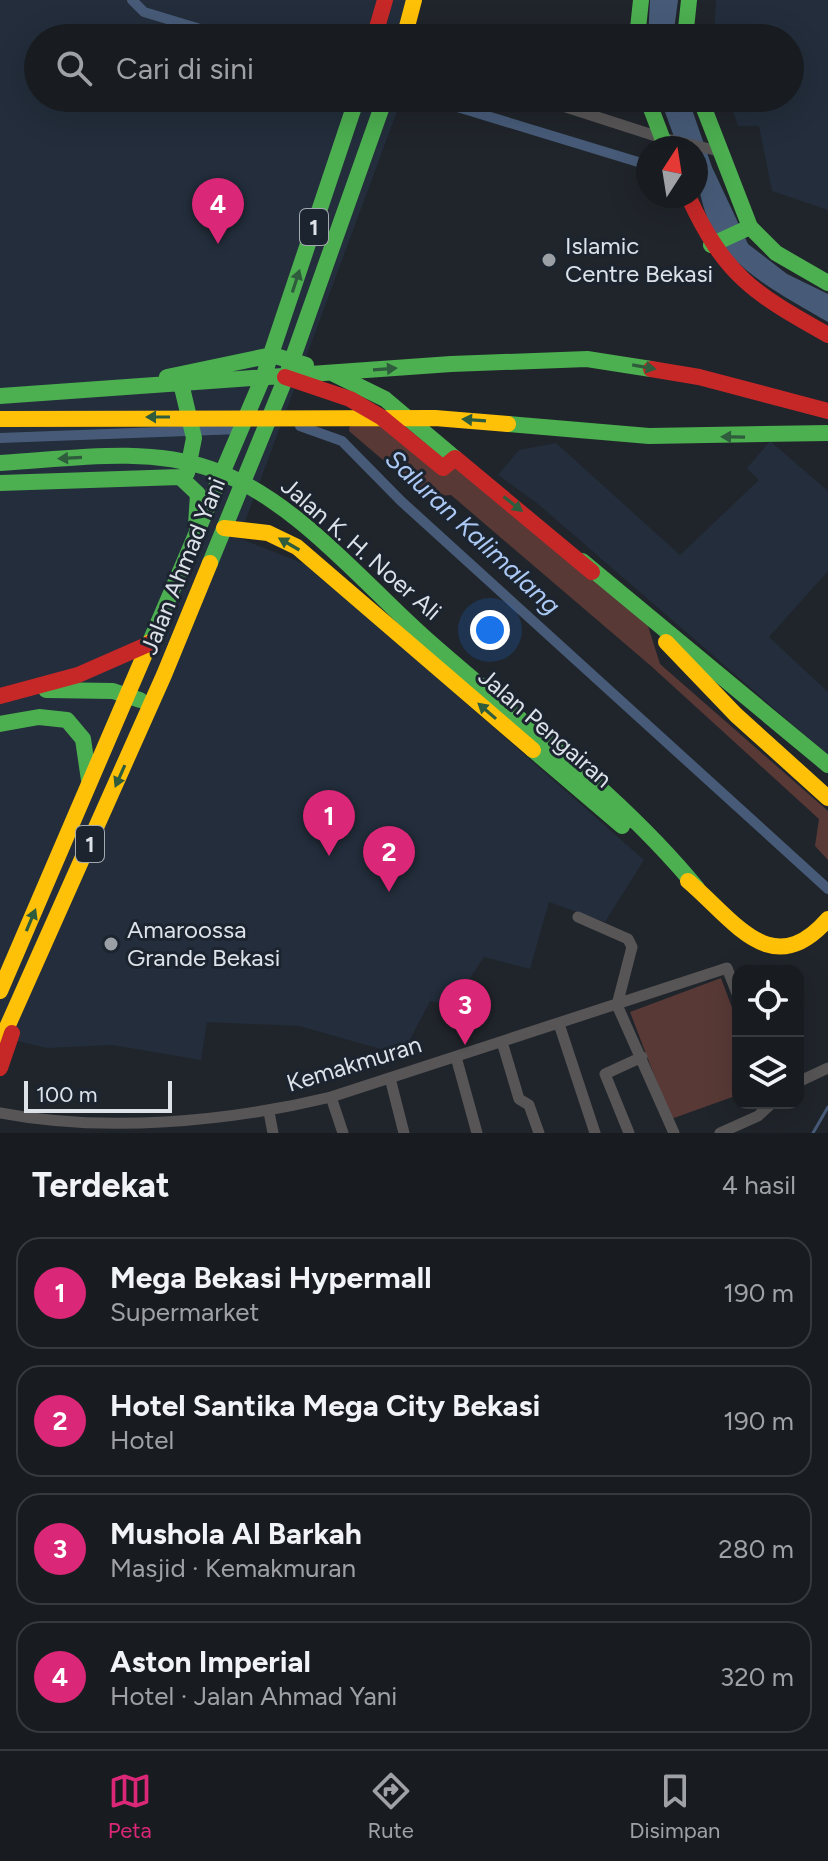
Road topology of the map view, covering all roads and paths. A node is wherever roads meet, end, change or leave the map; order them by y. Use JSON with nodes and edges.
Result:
{"nodes":[{"id":1,"x":385,"y":0,"type":"edge"},
{"id":2,"x":414,"y":0,"type":"edge"},
{"id":3,"x":641,"y":0,"type":"edge"},
{"id":4,"x":689,"y":0,"type":"edge"},
{"id":5,"x":378,"y":24,"type":"edge"},
{"id":6,"x":408,"y":24,"type":"edge"},
{"id":7,"x":638,"y":24,"type":"edge"},
{"id":8,"x":686,"y":24,"type":"edge"},
{"id":9,"x":352,"y":112,"type":"edge"},
{"id":10,"x":380,"y":112,"type":"edge"},
{"id":11,"x":579,"y":112,"type":"edge"},
{"id":12,"x":653,"y":112,"type":"edge"},
{"id":13,"x":704,"y":112,"type":"edge"},
{"id":14,"x":649,"y":136,"type":"edge"},
{"id":15,"x":663,"y":136,"type":"edge"},
{"id":16,"x":708,"y":149,"type":"edge"},
{"id":17,"x":714,"y":150,"type":"junction"},
{"id":18,"x":694,"y":208,"type":"edge"},
{"id":19,"x":746,"y":228,"type":"junction"},
{"id":20,"x":713,"y":244,"type":"junction"},
{"id":21,"x":828,"y":283,"type":"edge"},
{"id":22,"x":828,"y":335,"type":"edge"},
{"id":23,"x":272,"y":355,"type":"junction"},
{"id":24,"x":292,"y":361,"type":"junction"},
{"id":25,"x":179,"y":375,"type":"junction"},
{"id":26,"x":264,"y":375,"type":"junction"},
{"id":27,"x":286,"y":377,"type":"junction"},
{"id":28,"x":0,"y":395,"type":"edge"},
{"id":29,"x":828,"y":411,"type":"edge"},
{"id":30,"x":381,"y":417,"type":"junction"},
{"id":31,"x":0,"y":419,"type":"edge"},
{"id":32,"x":820,"y":433,"type":"edge"},
{"id":33,"x":455,"y":458,"type":"junction"},
{"id":34,"x":0,"y":463,"type":"edge"},
{"id":35,"x":185,"y":479,"type":"junction"},
{"id":36,"x":0,"y":483,"type":"edge"},
{"id":37,"x":224,"y":528,"type":"junction"},
{"id":38,"x":191,"y":549,"type":"junction"},
{"id":39,"x":582,"y":561,"type":"junction"},
{"id":40,"x":151,"y":643,"type":"junction"},
{"id":41,"x":680,"y":655,"type":"junction"},
{"id":42,"x":26,"y":691,"type":"junction"},
{"id":43,"x":129,"y":695,"type":"junction"},
{"id":44,"x":0,"y":696,"type":"edge"},
{"id":45,"x":151,"y":705,"type":"junction"},
{"id":46,"x":2,"y":724,"type":"edge"},
{"id":47,"x":828,"y":765,"type":"edge"},
{"id":48,"x":828,"y":783,"type":"edge"},
{"id":49,"x":89,"y":788,"type":"junction"},
{"id":50,"x":828,"y":798,"type":"edge"},
{"id":51,"x":697,"y":888,"type":"junction"},
{"id":52,"x":578,"y":917,"type":"dead end"},
{"id":53,"x":828,"y":919,"type":"edge"},
{"id":54,"x":732,"y":981,"type":"edge"},
{"id":55,"x":28,"y":984,"type":"junction"},
{"id":56,"x":0,"y":991,"type":"edge"},
{"id":57,"x":617,"y":1005,"type":"junction"},
{"id":58,"x":559,"y":1024,"type":"junction"},
{"id":59,"x":502,"y":1042,"type":"junction"},
{"id":60,"x":0,"y":1043,"type":"edge"},
{"id":61,"x":456,"y":1057,"type":"junction"},
{"id":62,"x":642,"y":1057,"type":"junction"},
{"id":63,"x":0,"y":1068,"type":"edge"},
{"id":64,"x":828,"y":1068,"type":"edge"},
{"id":65,"x":390,"y":1078,"type":"junction"},
{"id":66,"x":804,"y":1079,"type":"edge"},
{"id":67,"x":331,"y":1097,"type":"junction"},
{"id":68,"x":766,"y":1109,"type":"edge"},
{"id":69,"x":269,"y":1112,"type":"junction"},
{"id":70,"x":0,"y":1113,"type":"edge"},
{"id":71,"x":160,"y":1127,"type":"edge"},
{"id":72,"x":136,"y":1128,"type":"edge"},
{"id":73,"x":273,"y":1133,"type":"edge"},
{"id":74,"x":343,"y":1133,"type":"edge"},
{"id":75,"x":404,"y":1133,"type":"edge"},
{"id":76,"x":477,"y":1133,"type":"edge"},
{"id":77,"x":539,"y":1133,"type":"edge"},
{"id":78,"x":595,"y":1133,"type":"edge"},
{"id":79,"x":629,"y":1133,"type":"edge"},
{"id":80,"x":674,"y":1133,"type":"edge"},
{"id":81,"x":720,"y":1133,"type":"edge"}],
"edges":[{"from":1,"to":5,"type":"main road"},
{"from":2,"to":6,"type":"main road"},
{"from":3,"to":7,"type":"main road"},
{"from":4,"to":8,"type":"main road"},
{"from":23,"to":9,"type":"main road","name":"Jalan Ahmad Yani","number":"1","one_way":true},
{"from":10,"to":24,"type":"main road","name":"Jalan Ahmad Yani","number":"1"},
{"from":11,"to":14,"type":"street"},
{"from":12,"to":15,"type":"main road"},
{"from":13,"to":17,"type":"main road"},
{"from":16,"to":17,"type":"street"},
{"from":17,"to":19,"type":"main road"},
{"from":18,"to":20,"type":"main road"},
{"from":19,"to":20,"type":"main road"},
{"from":19,"to":21,"type":"main road"},
{"from":20,"to":22,"type":"main road"},
{"from":23,"to":24,"type":"main road"},
{"from":23,"to":25,"type":"main road"},
{"from":23,"to":26,"type":"main road","name":"Jalan Ahmad Yani","number":"1"},
{"from":24,"to":27,"type":"main road","name":"Jalan Ahmad Yani","number":"1"},
{"from":24,"to":33,"type":"main road"},
{"from":25,"to":28,"type":"main road"},
{"from":25,"to":35,"type":"main road"},
{"from":26,"to":27,"type":"main road"},
{"from":26,"to":38,"type":"main road","name":"Jalan Ahmad Yani","number":"1"},
{"from":27,"to":30,"type":"main road"},
{"from":27,"to":37,"type":"main road","name":"Jalan Ahmad Yani","number":"1"},
{"from":28,"to":29,"type":"main road","one_way":true},
{"from":30,"to":31,"type":"main road","one_way":true},
{"from":32,"to":30,"type":"main road","one_way":true},
{"from":30,"to":33,"type":"main road"},
{"from":33,"to":39,"type":"main road","one_way":true},
{"from":51,"to":34,"type":"main road","name":"Jalan K. H. Noer Ali","one_way":true},
{"from":35,"to":36,"type":"main road"},
{"from":35,"to":38,"type":"main road","name":"Jalan Ahmad Yani"},
{"from":37,"to":45,"type":"main road","name":"Jalan Ahmad Yani","number":"1"},
{"from":51,"to":37,"type":"main road","name":"Jalan Pengairan","one_way":true},
{"from":38,"to":40,"type":"main road","name":"Jalan Ahmad Yani","number":"1"},
{"from":39,"to":41,"type":"main road"},
{"from":39,"to":47,"type":"main road"},
{"from":40,"to":42,"type":"main road"},
{"from":40,"to":43,"type":"main road","name":"Jalan Ahmad Yani","number":"1"},
{"from":41,"to":48,"type":"main road"},
{"from":41,"to":50,"type":"main road"},
{"from":42,"to":43,"type":"main road"},
{"from":42,"to":44,"type":"main road"},
{"from":43,"to":45,"type":"main road"},
{"from":43,"to":49,"type":"main road","name":"Jalan Ahmad Yani","number":"1"},
{"from":45,"to":55,"type":"main road","name":"Jalan Ahmad Yani","number":"1","one_way":true},
{"from":46,"to":49,"type":"main road"},
{"from":56,"to":49,"type":"main road","name":"Jalan Ahmad Yani","number":"1","one_way":true},
{"from":51,"to":53,"type":"main road","name":"Jalan Pengairan"},
{"from":52,"to":57,"type":"street"},
{"from":54,"to":57,"type":"street","name":"Kemakmuran"},
{"from":55,"to":60,"type":"main road","name":"Jalan Ahmad Yani","number":"1"},
{"from":55,"to":63,"type":"main road"},
{"from":57,"to":58,"type":"street","name":"Kemakmuran"},
{"from":57,"to":62,"type":"street"},
{"from":58,"to":59,"type":"street","name":"Kemakmuran"},
{"from":58,"to":78,"type":"street"},
{"from":59,"to":61,"type":"street","name":"Kemakmuran"},
{"from":59,"to":77,"type":"street"},
{"from":61,"to":65,"type":"street","name":"Kemakmuran"},
{"from":61,"to":76,"type":"street"},
{"from":62,"to":79,"type":"street"},
{"from":62,"to":80,"type":"street"},
{"from":64,"to":66,"type":"street"},
{"from":65,"to":67,"type":"street","name":"Kemakmuran"},
{"from":65,"to":75,"type":"street"},
{"from":67,"to":69,"type":"street","name":"Kemakmuran"},
{"from":67,"to":74,"type":"street"},
{"from":68,"to":81,"type":"street"},
{"from":69,"to":71,"type":"street","name":"Kemakmuran"},
{"from":69,"to":73,"type":"street"},
{"from":70,"to":72,"type":"street","name":"Kemakmuran"},
{"from":71,"to":72,"type":"street","name":"Kemakmuran"}]}
